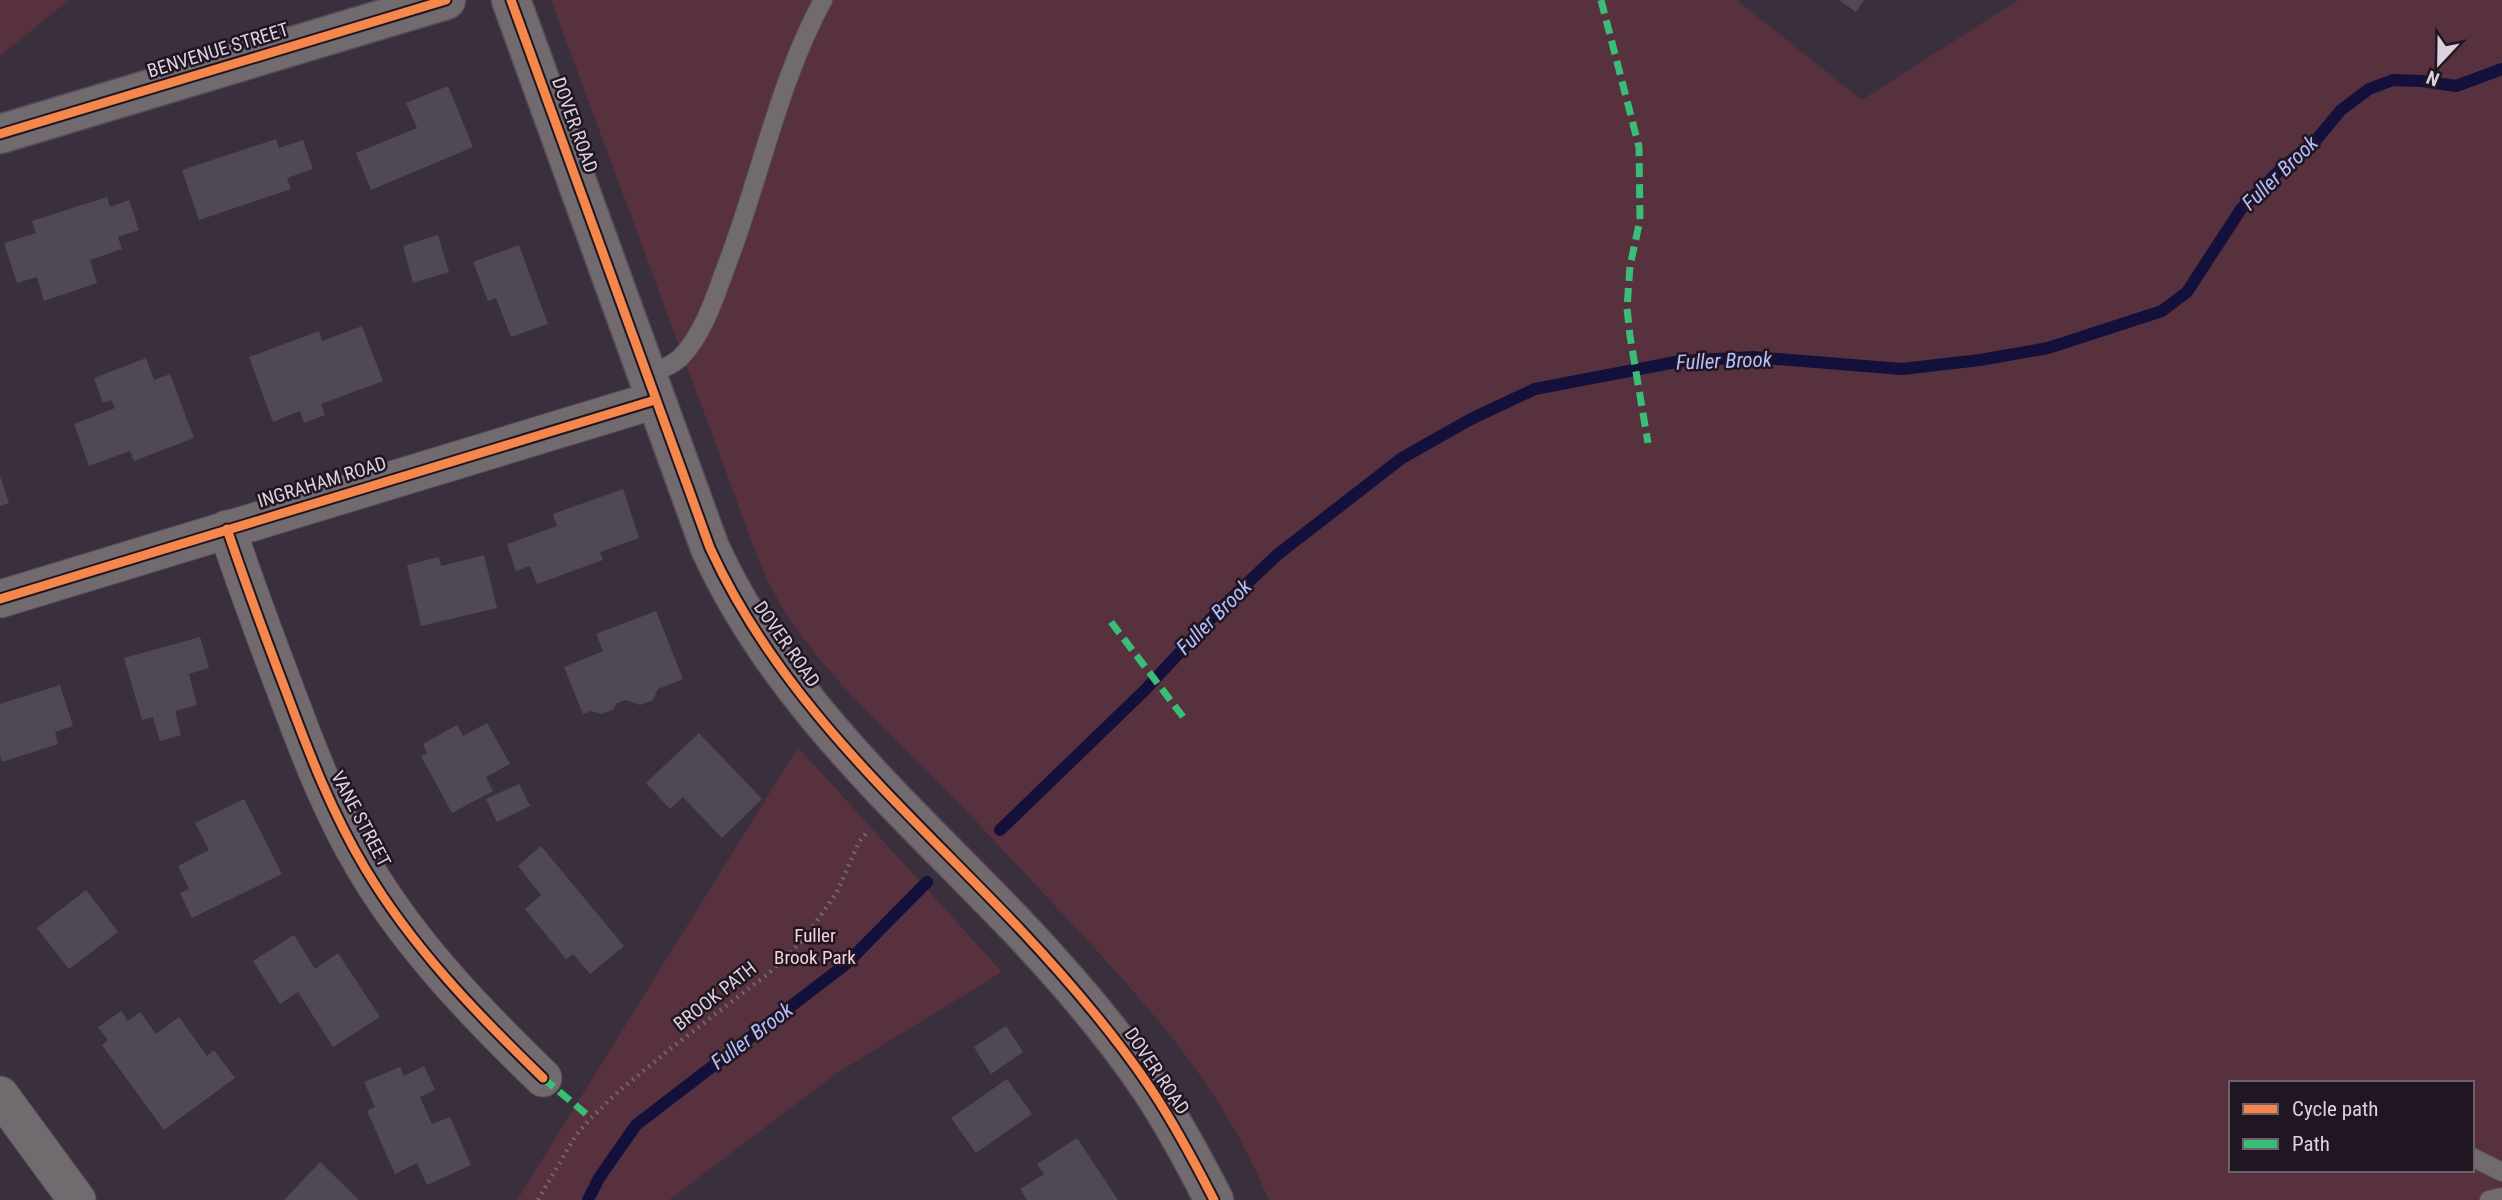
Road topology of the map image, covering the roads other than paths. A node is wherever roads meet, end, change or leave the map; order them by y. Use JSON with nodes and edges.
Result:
{"nodes":[{"id":1,"x":446,"y":0,"type":"edge"},
{"id":2,"x":511,"y":0,"type":"edge"},
{"id":3,"x":823,"y":0,"type":"edge"},
{"id":4,"x":0,"y":134,"type":"edge"},
{"id":5,"x":651,"y":387,"type":"junction"},
{"id":6,"x":227,"y":529,"type":"junction"},
{"id":7,"x":0,"y":599,"type":"edge"},
{"id":8,"x":543,"y":1078,"type":"dead end"},
{"id":9,"x":0,"y":1095,"type":"edge"},
{"id":10,"x":2474,"y":1158,"type":"edge"},
{"id":11,"x":2502,"y":1172,"type":"edge"},
{"id":12,"x":2502,"y":1197,"type":"edge"},
{"id":13,"x":76,"y":1200,"type":"edge"},
{"id":14,"x":1214,"y":1200,"type":"edge"},
{"id":15,"x":2489,"y":1200,"type":"edge"}],
"edges":[{"from":1,"to":4,"type":"street","name":"BENVENUE STREET"},
{"from":2,"to":5,"type":"street","name":"DOVER ROAD"},
{"from":3,"to":5,"type":"lane"},
{"from":5,"to":6,"type":"street","name":"INGRAHAM ROAD"},
{"from":5,"to":14,"type":"street","name":"DOVER ROAD"},
{"from":6,"to":7,"type":"street","name":"INGRAHAM ROAD"},
{"from":6,"to":8,"type":"street","name":"VANE STREET"},
{"from":9,"to":13,"type":"street"},
{"from":10,"to":11,"type":"lane"},
{"from":12,"to":15,"type":"lane"}]}
